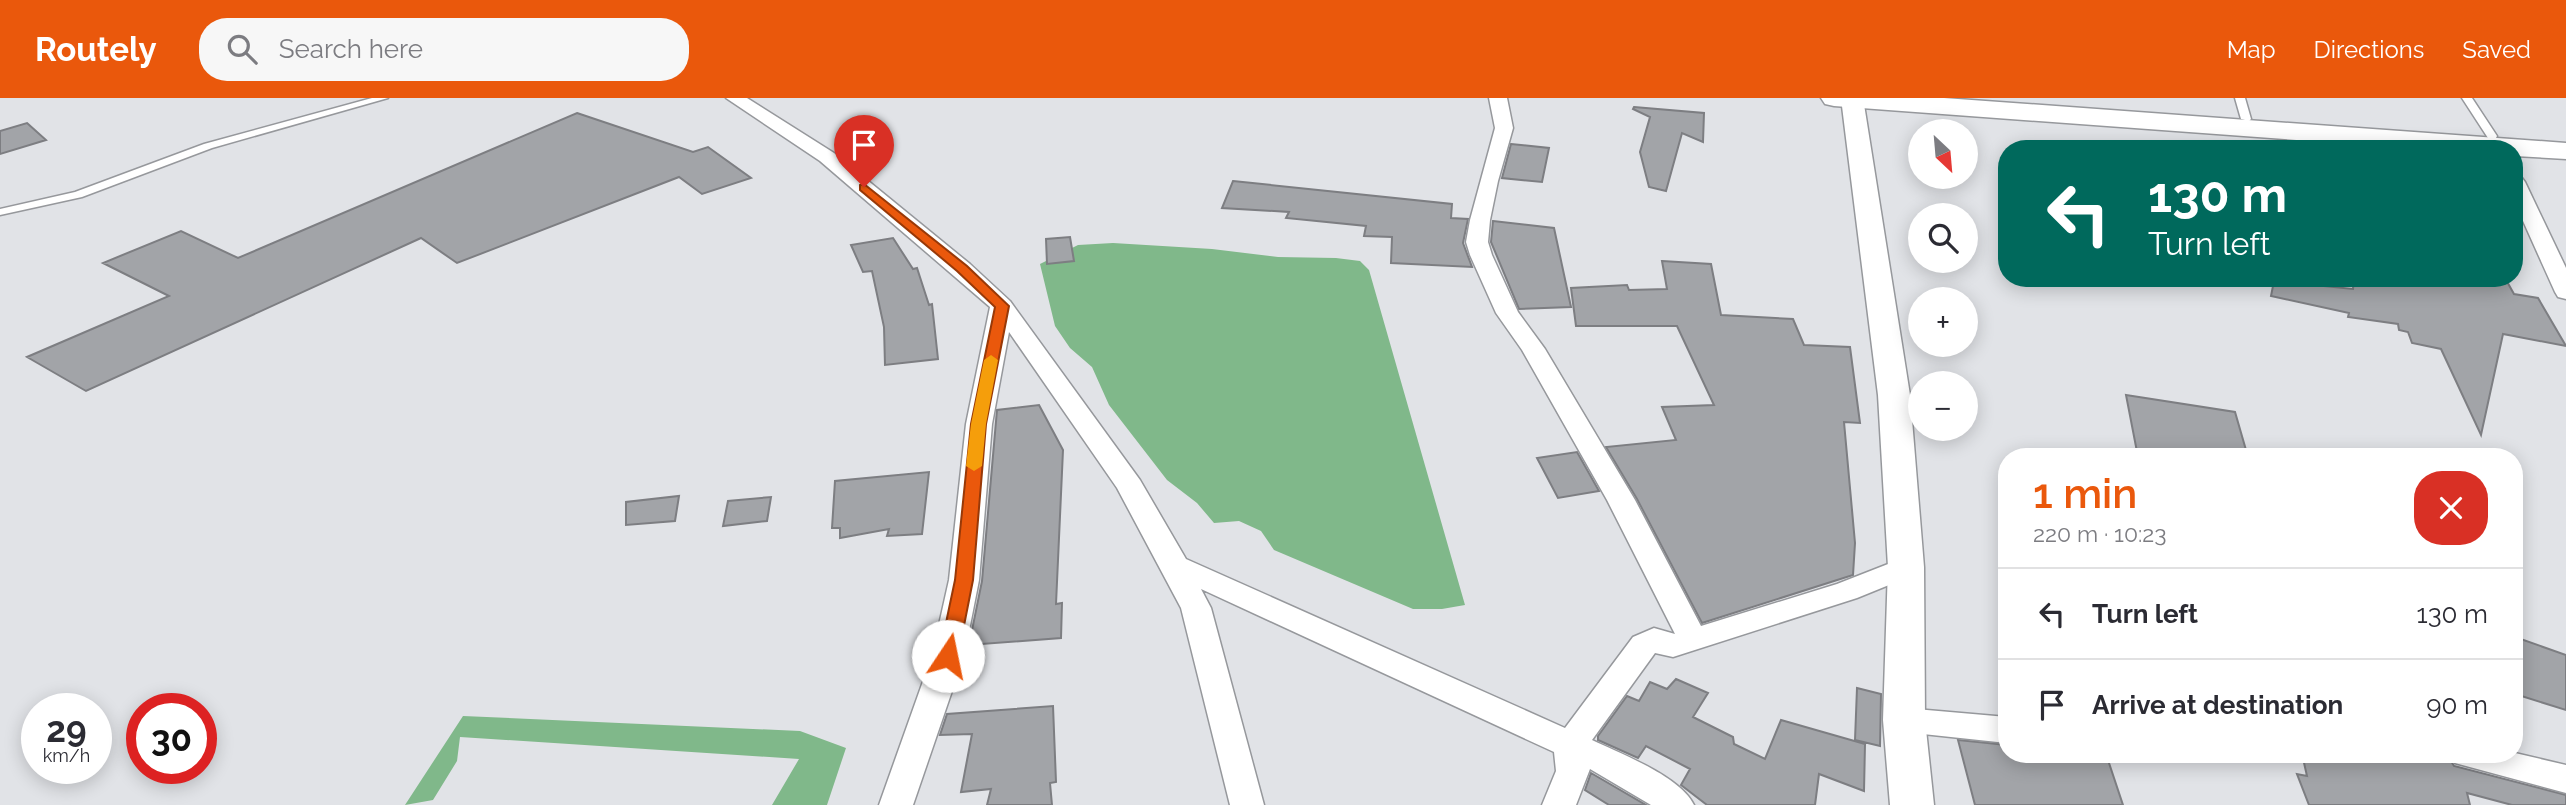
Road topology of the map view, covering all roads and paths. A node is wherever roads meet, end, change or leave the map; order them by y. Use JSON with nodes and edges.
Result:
{"nodes":[{"id":1,"x":383,"y":98,"type":"edge"},
{"id":2,"x":736,"y":98,"type":"edge"},
{"id":3,"x":1498,"y":98,"type":"edge"},
{"id":4,"x":1846,"y":98,"type":"edge"},
{"id":5,"x":1962,"y":98,"type":"edge"},
{"id":6,"x":2466,"y":98,"type":"edge"},
{"id":7,"x":2243,"y":109,"type":"edge"},
{"id":8,"x":2439,"y":140,"type":"edge"},
{"id":9,"x":2467,"y":140,"type":"edge"},
{"id":10,"x":2493,"y":140,"type":"edge"},
{"id":11,"x":2566,"y":141,"type":"edge"},
{"id":12,"x":2523,"y":143,"type":"edge"},
{"id":13,"x":2523,"y":147,"type":"edge"},
{"id":14,"x":2566,"y":151,"type":"edge"},
{"id":15,"x":2523,"y":199,"type":"edge"},
{"id":16,"x":0,"y":212,"type":"edge"},
{"id":17,"x":2566,"y":292,"type":"edge"},
{"id":18,"x":1002,"y":306,"type":"junction"},
{"id":19,"x":1175,"y":566,"type":"junction"},
{"id":20,"x":1906,"y":567,"type":"junction"},
{"id":21,"x":1692,"y":638,"type":"junction"},
{"id":22,"x":1904,"y":720,"type":"junction"},
{"id":23,"x":1998,"y":729,"type":"edge"},
{"id":24,"x":1570,"y":746,"type":"junction"},
{"id":25,"x":2503,"y":763,"type":"edge"},
{"id":26,"x":2566,"y":779,"type":"edge"},
{"id":27,"x":896,"y":805,"type":"edge"},
{"id":28,"x":1247,"y":805,"type":"edge"},
{"id":29,"x":1559,"y":805,"type":"edge"},
{"id":30,"x":1677,"y":805,"type":"edge"},
{"id":31,"x":1912,"y":805,"type":"edge"}],
"edges":[{"from":1,"to":16,"type":"lane"},
{"from":2,"to":18,"type":"street"},
{"from":3,"to":21,"type":"street"},
{"from":4,"to":8,"type":"highway"},
{"from":4,"to":20,"type":"street"},
{"from":5,"to":7,"type":"highway"},
{"from":6,"to":10,"type":"lane"},
{"from":7,"to":9,"type":"highway"},
{"from":11,"to":12,"type":"highway"},
{"from":13,"to":14,"type":"highway"},
{"from":15,"to":17,"type":"street"},
{"from":18,"to":19,"type":"street"},
{"from":18,"to":27,"type":"street"},
{"from":19,"to":24,"type":"street"},
{"from":19,"to":28,"type":"street"},
{"from":20,"to":21,"type":"street"},
{"from":20,"to":22,"type":"street"},
{"from":21,"to":24,"type":"street"},
{"from":22,"to":23,"type":"street"},
{"from":22,"to":31,"type":"street"},
{"from":24,"to":29,"type":"street"},
{"from":24,"to":30,"type":"street"},
{"from":25,"to":26,"type":"street"}]}
